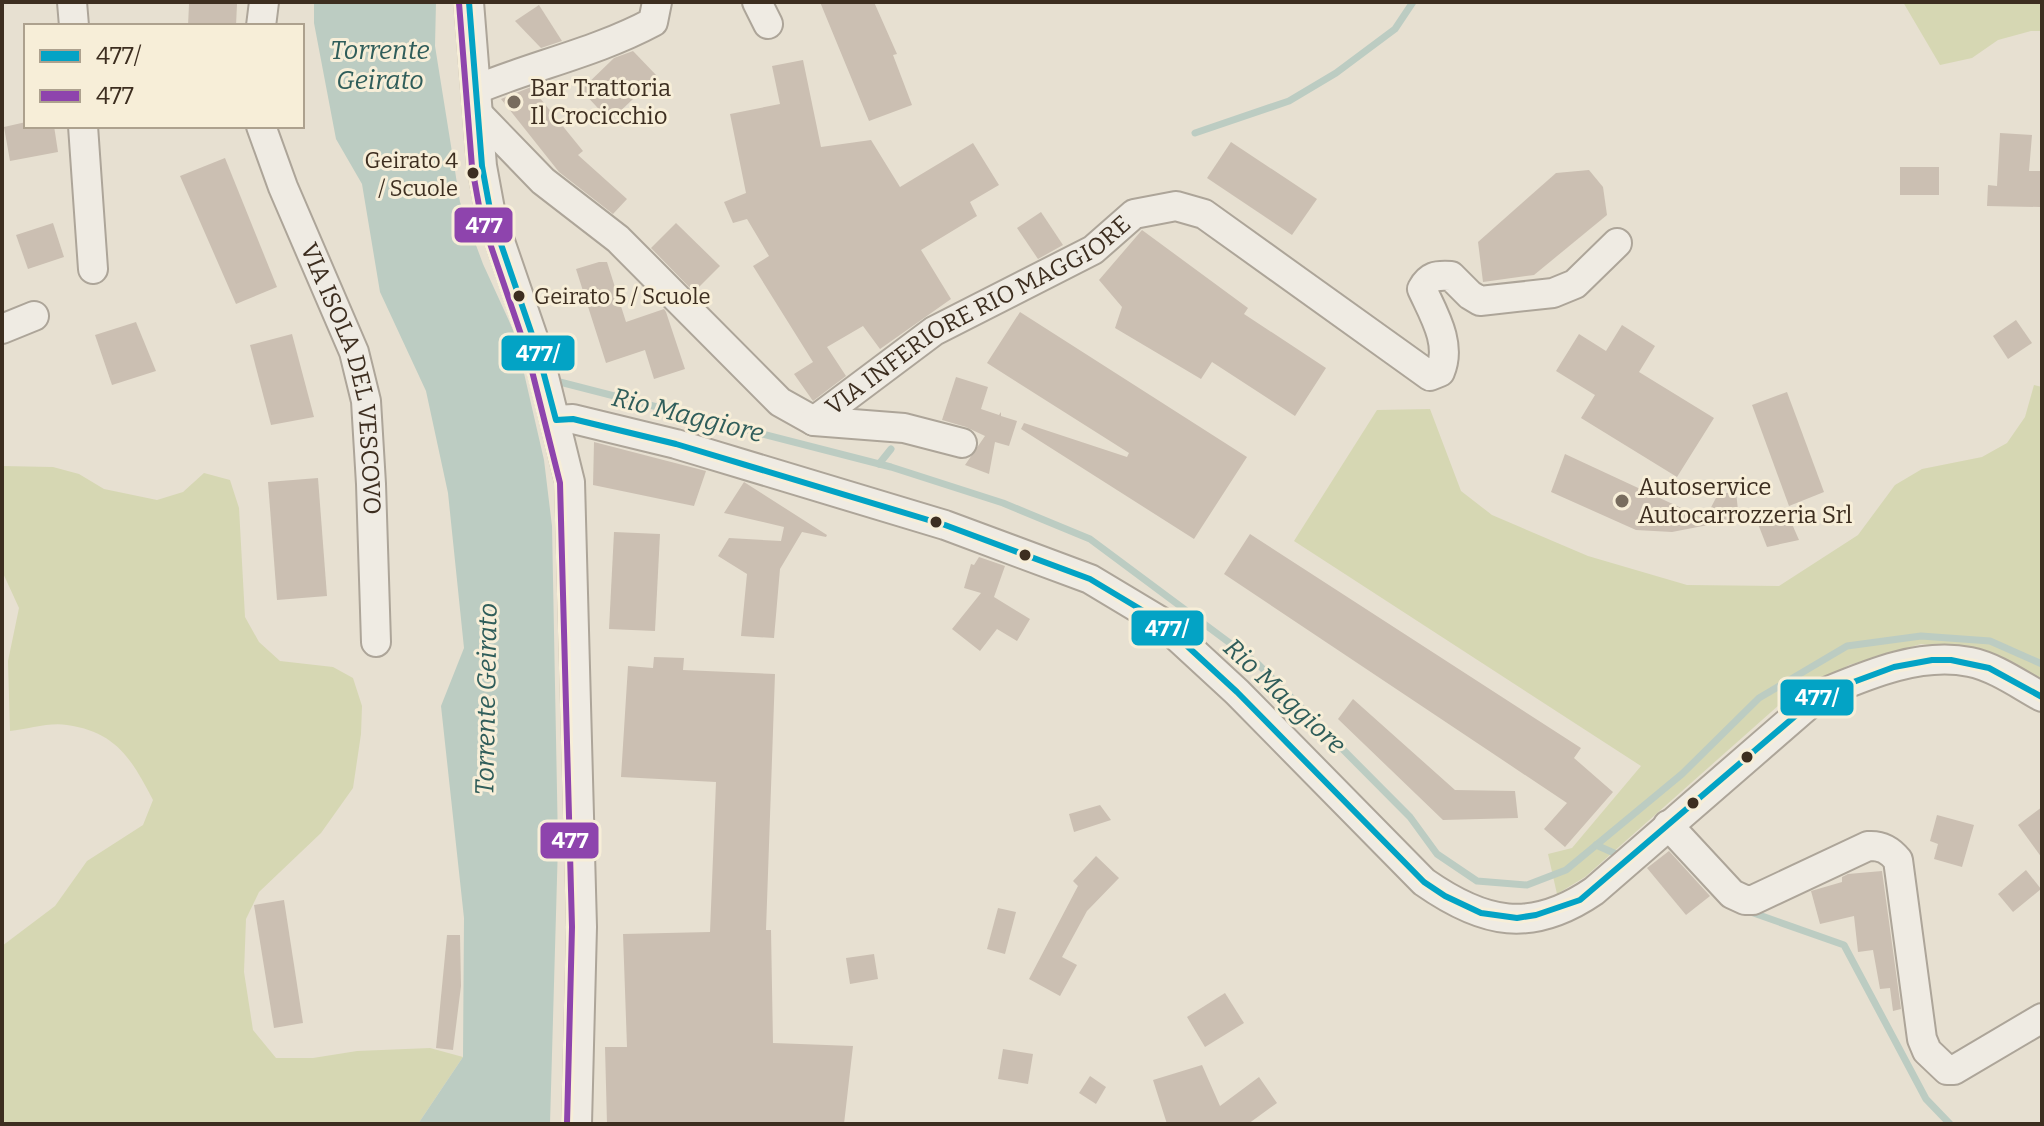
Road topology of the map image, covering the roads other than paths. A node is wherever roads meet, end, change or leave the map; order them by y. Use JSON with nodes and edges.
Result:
{"nodes":[{"id":1,"x":72,"y":2,"type":"edge"},
{"id":2,"x":264,"y":2,"type":"edge"},
{"id":3,"x":469,"y":2,"type":"edge"},
{"id":4,"x":657,"y":2,"type":"edge"},
{"id":5,"x":74,"y":24,"type":"edge"},
{"id":6,"x":261,"y":24,"type":"edge"},
{"id":7,"x":478,"y":102,"type":"junction"},
{"id":8,"x":83,"y":128,"type":"edge"},
{"id":9,"x":262,"y":128,"type":"edge"},
{"id":10,"x":1617,"y":243,"type":"dead end"},
{"id":11,"x":93,"y":269,"type":"dead end"},
{"id":12,"x":34,"y":316,"type":"dead end"},
{"id":13,"x":2,"y":329,"type":"edge"},
{"id":14,"x":554,"y":414,"type":"junction"},
{"id":15,"x":814,"y":421,"type":"junction"},
{"id":16,"x":962,"y":443,"type":"dead end"},
{"id":17,"x":376,"y":642,"type":"dead end"},
{"id":18,"x":2042,"y":697,"type":"edge"},
{"id":19,"x":1668,"y":825,"type":"junction"},
{"id":20,"x":2042,"y":1018,"type":"edge"},
{"id":21,"x":577,"y":1124,"type":"edge"}],
"edges":[{"from":1,"to":5,"type":"street"},
{"from":2,"to":6,"type":"street"},
{"from":3,"to":7,"type":"street"},
{"from":4,"to":7,"type":"street"},
{"from":7,"to":14,"type":"street"},
{"from":7,"to":15,"type":"street","name":"VIA INFERIORE RIO MAGGIORE"},
{"from":8,"to":11,"type":"street"},
{"from":9,"to":17,"type":"street","name":"VIA ISOLA DEL VESCOVO"},
{"from":10,"to":15,"type":"street","name":"VIA INFERIORE RIO MAGGIORE"},
{"from":12,"to":13,"type":"street"},
{"from":14,"to":19,"type":"street"},
{"from":14,"to":21,"type":"street"},
{"from":15,"to":16,"type":"street","name":"VIA INFERIORE RIO MAGGIORE"},
{"from":18,"to":19,"type":"street"},
{"from":19,"to":20,"type":"street"}]}
